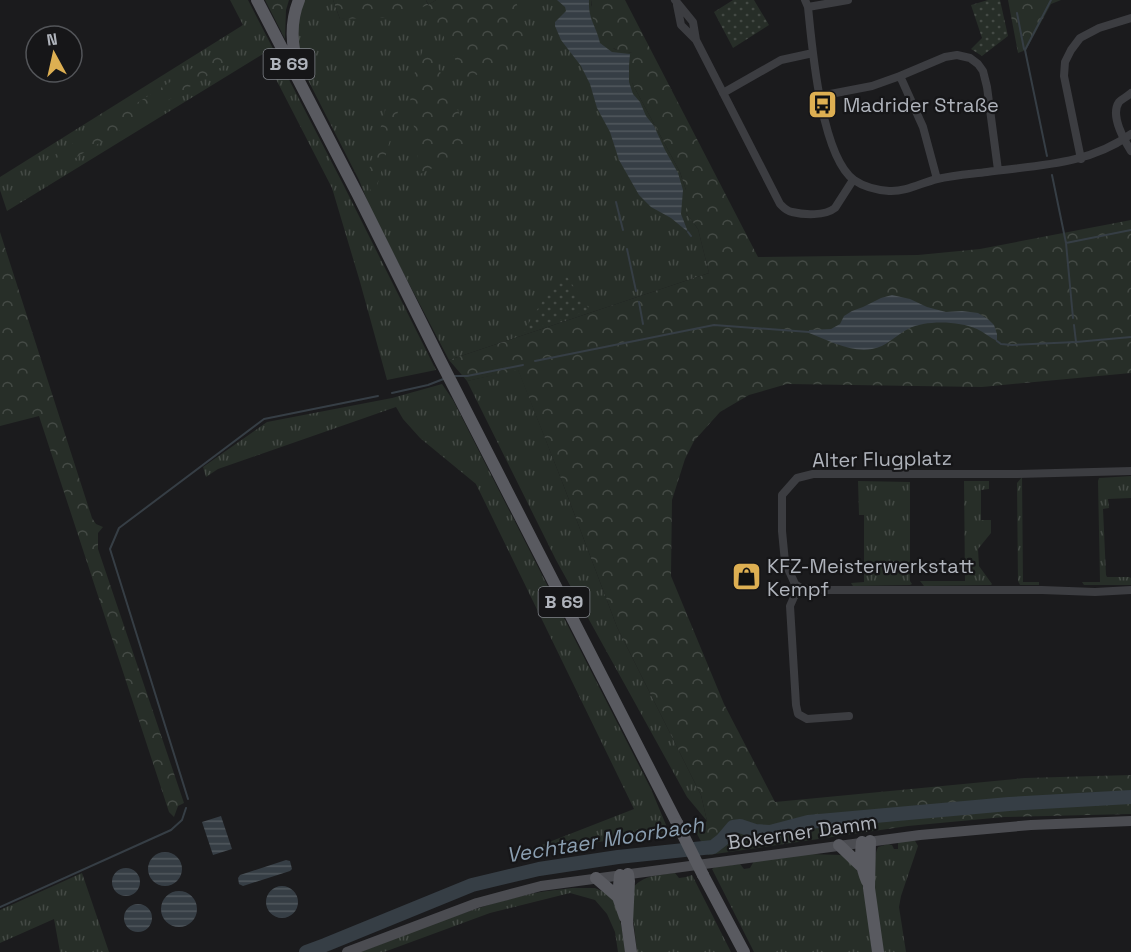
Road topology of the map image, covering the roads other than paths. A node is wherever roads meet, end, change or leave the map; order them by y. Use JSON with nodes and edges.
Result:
{"nodes":[{"id":1,"x":256,"y":0,"type":"edge"},
{"id":2,"x":299,"y":0,"type":"edge"},
{"id":3,"x":848,"y":0,"type":"edge"},
{"id":4,"x":676,"y":1,"type":"edge"},
{"id":5,"x":806,"y":3,"type":"edge"},
{"id":6,"x":1131,"y":18,"type":"edge"},
{"id":7,"x":813,"y":53,"type":"junction"},
{"id":8,"x":900,"y":76,"type":"junction"},
{"id":9,"x":723,"y":93,"type":"junction"},
{"id":10,"x":1131,"y":93,"type":"edge"},
{"id":11,"x":820,"y":96,"type":"junction"},
{"id":12,"x":322,"y":127,"type":"junction"},
{"id":13,"x":1127,"y":137,"type":"edge"},
{"id":14,"x":1131,"y":152,"type":"edge"},
{"id":15,"x":1081,"y":159,"type":"junction"},
{"id":16,"x":998,"y":170,"type":"junction"},
{"id":17,"x":937,"y":179,"type":"junction"},
{"id":18,"x":853,"y":180,"type":"junction"},
{"id":19,"x":1131,"y":471,"type":"edge"},
{"id":20,"x":801,"y":588,"type":"junction"},
{"id":21,"x":1131,"y":590,"type":"edge"},
{"id":22,"x":849,"y":716,"type":"dead end"},
{"id":23,"x":1131,"y":821,"type":"edge"},
{"id":24,"x":866,"y":841,"type":"junction"},
{"id":25,"x":840,"y":845,"type":"junction"},
{"id":26,"x":861,"y":866,"type":"junction"},
{"id":27,"x":624,"y":874,"type":"junction"},
{"id":28,"x":596,"y":878,"type":"junction"},
{"id":29,"x":869,"y":888,"type":"junction"},
{"id":30,"x":618,"y":897,"type":"junction"},
{"id":31,"x":627,"y":923,"type":"junction"},
{"id":32,"x":742,"y":951,"type":"edge"},
{"id":33,"x":348,"y":952,"type":"edge"},
{"id":34,"x":631,"y":952,"type":"edge"},
{"id":35,"x":878,"y":952,"type":"edge"}],
"edges":[{"from":1,"to":12,"type":"main road","number":"B 69"},
{"from":2,"to":12,"type":"main road"},
{"from":3,"to":5,"type":"street"},
{"from":4,"to":9,"type":"street"},
{"from":5,"to":7,"type":"street"},
{"from":6,"to":15,"type":"street"},
{"from":7,"to":9,"type":"street"},
{"from":7,"to":11,"type":"street"},
{"from":8,"to":11,"type":"street"},
{"from":8,"to":16,"type":"street"},
{"from":8,"to":17,"type":"street"},
{"from":9,"to":18,"type":"street"},
{"from":10,"to":13,"type":"street"},
{"from":11,"to":18,"type":"street"},
{"from":12,"to":32,"type":"main road","number":"B 69","bridge":true},
{"from":13,"to":14,"type":"street"},
{"from":13,"to":15,"type":"street"},
{"from":15,"to":16,"type":"street"},
{"from":16,"to":17,"type":"street"},
{"from":17,"to":18,"type":"street"},
{"from":19,"to":20,"type":"street","name":"Alter Flugplatz"},
{"from":20,"to":21,"type":"street"},
{"from":20,"to":22,"type":"street"},
{"from":23,"to":24,"type":"main road","name":"Bokerner Damm"},
{"from":24,"to":25,"type":"main road","name":"Bokerner Damm"},
{"from":24,"to":26,"type":"main road"},
{"from":24,"to":29,"type":"main road"},
{"from":25,"to":26,"type":"main road"},
{"from":25,"to":27,"type":"main road","name":"Bokerner Damm"},
{"from":26,"to":29,"type":"main road"},
{"from":27,"to":28,"type":"main road","name":"Bokerner Damm"},
{"from":27,"to":30,"type":"main road"},
{"from":27,"to":31,"type":"main road"},
{"from":28,"to":30,"type":"main road"},
{"from":28,"to":33,"type":"main road","name":"Bokerner Damm"},
{"from":29,"to":35,"type":"main road"},
{"from":30,"to":31,"type":"main road"},
{"from":31,"to":34,"type":"main road"}]}
